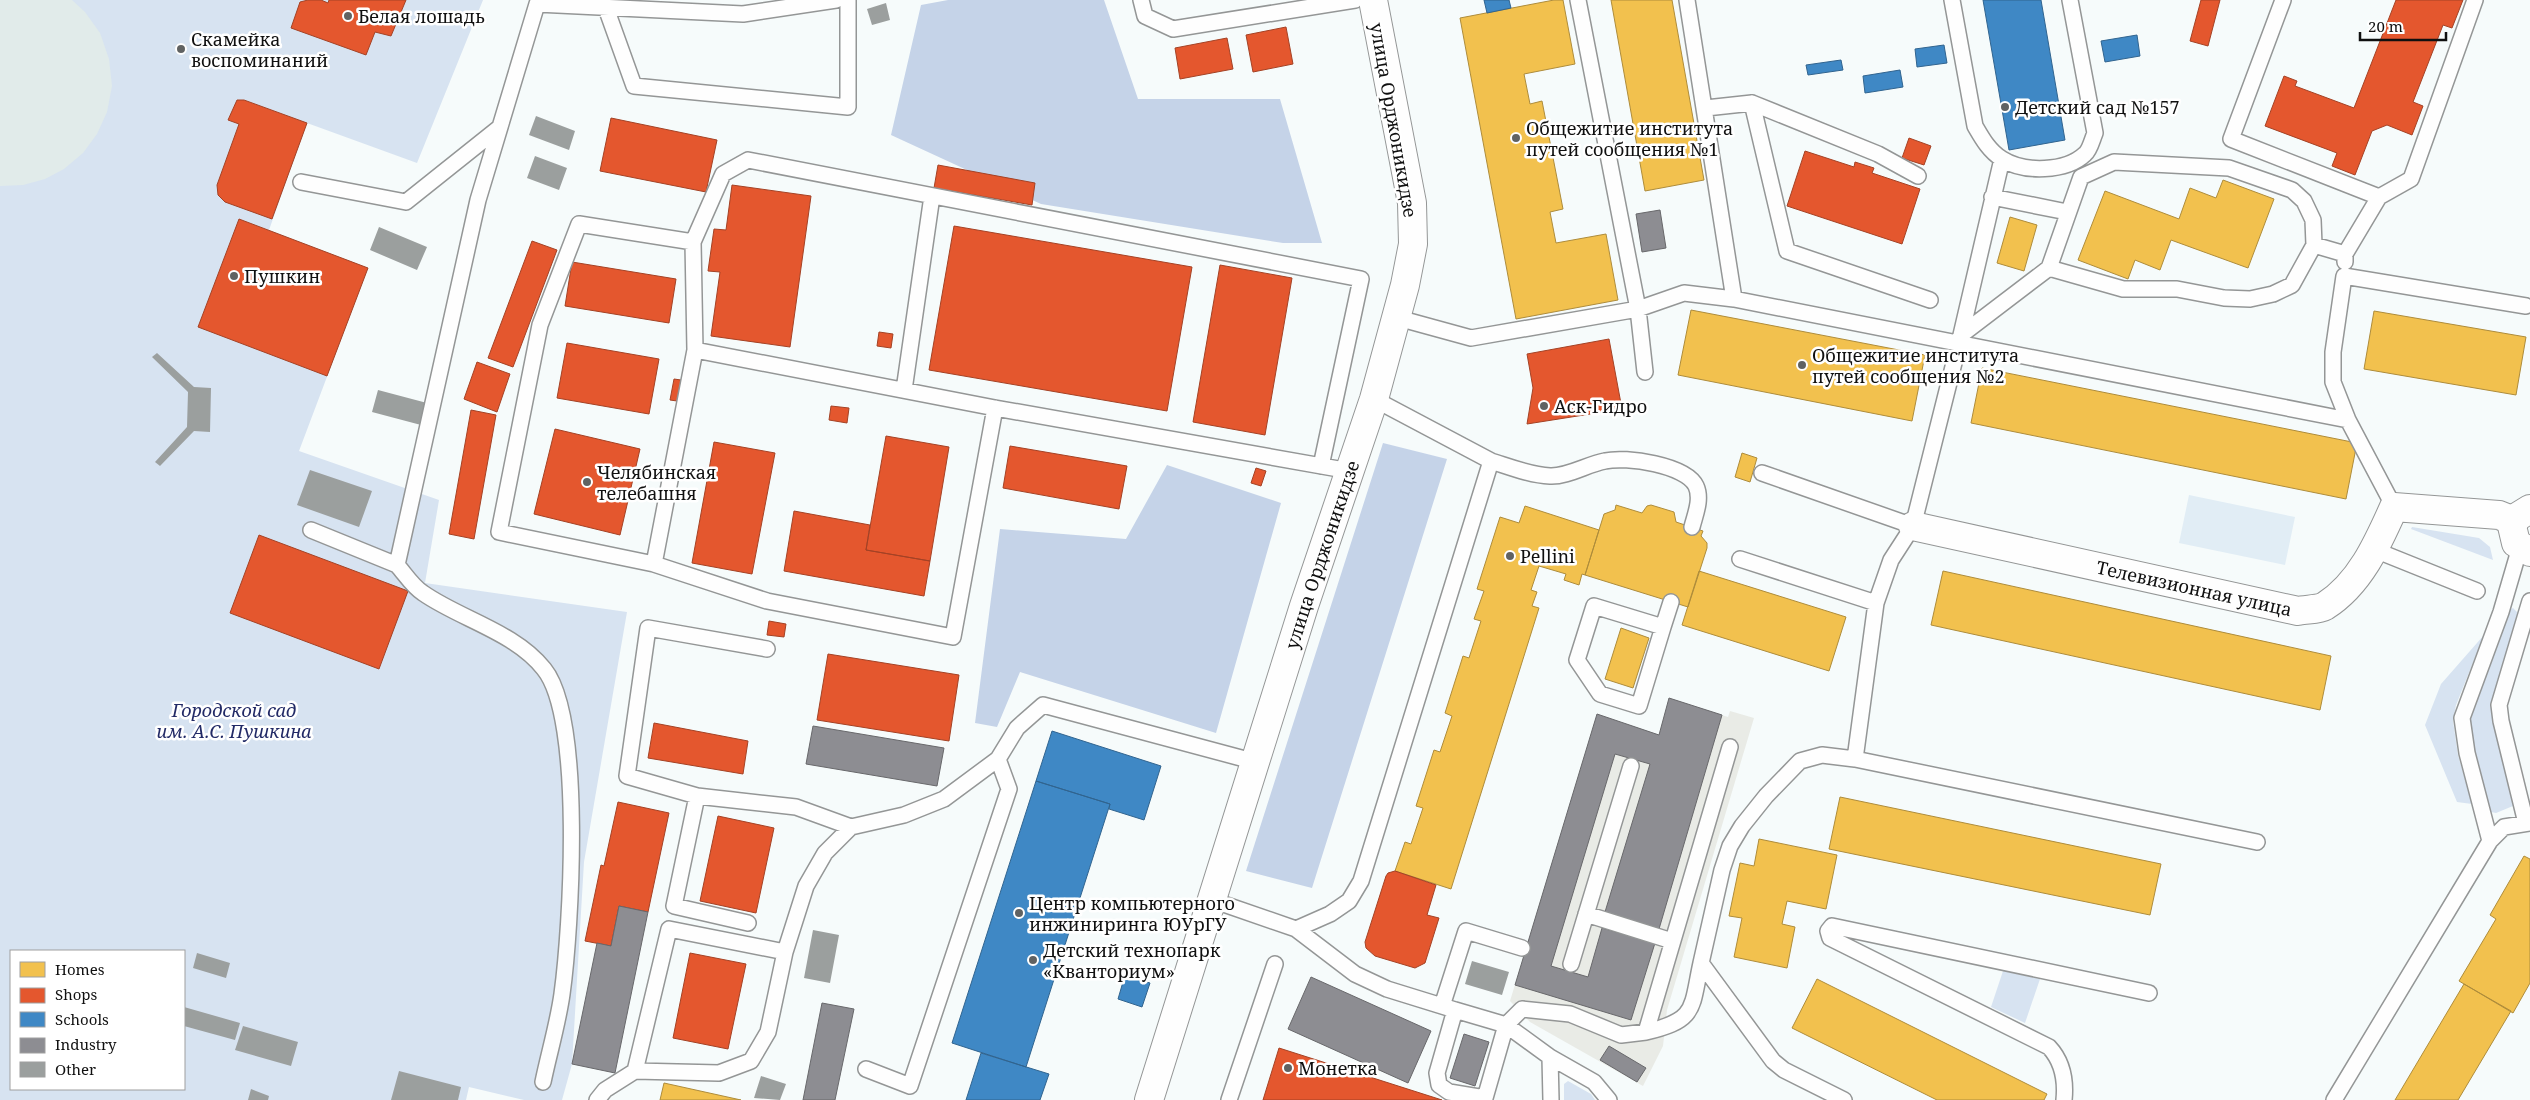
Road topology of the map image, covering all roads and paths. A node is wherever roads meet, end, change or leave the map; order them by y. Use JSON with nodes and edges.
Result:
{"nodes":[{"id":1,"x":836,"y":0,"type":"edge"},
{"id":2,"x":848,"y":0,"type":"edge"},
{"id":3,"x":1141,"y":0,"type":"edge"},
{"id":4,"x":1355,"y":0,"type":"edge"},
{"id":5,"x":1373,"y":0,"type":"edge"},
{"id":6,"x":1578,"y":0,"type":"edge"},
{"id":7,"x":1687,"y":0,"type":"edge"},
{"id":8,"x":1952,"y":0,"type":"edge"},
{"id":9,"x":2070,"y":0,"type":"edge"},
{"id":10,"x":2284,"y":0,"type":"edge"},
{"id":11,"x":2475,"y":0,"type":"edge"},
{"id":12,"x":606,"y":8,"type":"junction"},
{"id":13,"x":1752,"y":103,"type":"junction"},
{"id":14,"x":1706,"y":108,"type":"junction"},
{"id":15,"x":500,"y":127,"type":"junction"},
{"id":16,"x":2002,"y":159,"type":"junction"},
{"id":17,"x":1918,"y":176,"type":"dead end"},
{"id":18,"x":301,"y":182,"type":"dead end"},
{"id":19,"x":932,"y":196,"type":"junction"},
{"id":20,"x":1992,"y":197,"type":"junction"},
{"id":21,"x":2380,"y":197,"type":"junction"},
{"id":22,"x":2067,"y":212,"type":"junction"},
{"id":23,"x":693,"y":242,"type":"junction"},
{"id":24,"x":2314,"y":245,"type":"junction"},
{"id":25,"x":2345,"y":254,"type":"junction"},
{"id":26,"x":2049,"y":268,"type":"junction"},
{"id":27,"x":2344,"y":276,"type":"junction"},
{"id":28,"x":1734,"y":299,"type":"junction"},
{"id":29,"x":1930,"y":300,"type":"dead end"},
{"id":30,"x":2526,"y":306,"type":"dead end"},
{"id":31,"x":1638,"y":308,"type":"junction"},
{"id":32,"x":1398,"y":318,"type":"junction"},
{"id":33,"x":1960,"y":340,"type":"junction"},
{"id":34,"x":695,"y":350,"type":"junction"},
{"id":35,"x":1645,"y":372,"type":"dead end"},
{"id":36,"x":904,"y":390,"type":"junction"},
{"id":37,"x":1374,"y":399,"type":"junction"},
{"id":38,"x":995,"y":408,"type":"junction"},
{"id":39,"x":2348,"y":420,"type":"junction"},
{"id":40,"x":1491,"y":461,"type":"junction"},
{"id":41,"x":1321,"y":466,"type":"junction"},
{"id":42,"x":1350,"y":471,"type":"junction"},
{"id":43,"x":1762,"y":473,"type":"dead end"},
{"id":44,"x":2394,"y":507,"type":"junction"},
{"id":45,"x":2522,"y":515,"type":"edge"},
{"id":46,"x":1913,"y":526,"type":"junction"},
{"id":47,"x":1692,"y":527,"type":"dead end"},
{"id":48,"x":311,"y":530,"type":"dead end"},
{"id":49,"x":2375,"y":550,"type":"junction"},
{"id":50,"x":2525,"y":550,"type":"edge"},
{"id":51,"x":1740,"y":559,"type":"dead end"},
{"id":52,"x":654,"y":564,"type":"junction"},
{"id":53,"x":397,"y":565,"type":"junction"},
{"id":54,"x":2477,"y":591,"type":"dead end"},
{"id":55,"x":1671,"y":602,"type":"dead end"},
{"id":56,"x":1876,"y":603,"type":"junction"},
{"id":57,"x":2529,"y":606,"type":"edge"},
{"id":58,"x":1663,"y":627,"type":"junction"},
{"id":59,"x":767,"y":649,"type":"dead end"},
{"id":60,"x":1730,"y":747,"type":"dead end"},
{"id":61,"x":998,"y":759,"type":"junction"},
{"id":62,"x":1855,"y":759,"type":"junction"},
{"id":63,"x":1256,"y":762,"type":"junction"},
{"id":64,"x":1631,"y":766,"type":"dead end"},
{"id":65,"x":697,"y":796,"type":"junction"},
{"id":66,"x":2528,"y":823,"type":"edge"},
{"id":67,"x":851,"y":827,"type":"junction"},
{"id":68,"x":2490,"y":841,"type":"junction"},
{"id":69,"x":2257,"y":842,"type":"dead end"},
{"id":70,"x":1212,"y":900,"type":"junction"},
{"id":71,"x":1586,"y":914,"type":"junction"},
{"id":72,"x":748,"y":923,"type":"dead end"},
{"id":73,"x":1296,"y":929,"type":"junction"},
{"id":74,"x":1672,"y":941,"type":"junction"},
{"id":75,"x":1522,"y":948,"type":"dead end"},
{"id":76,"x":785,"y":952,"type":"junction"},
{"id":77,"x":1702,"y":962,"type":"junction"},
{"id":78,"x":1275,"y":964,"type":"dead end"},
{"id":79,"x":1571,"y":964,"type":"dead end"},
{"id":80,"x":2149,"y":992,"type":"dead end"},
{"id":81,"x":1449,"y":1008,"type":"junction"},
{"id":82,"x":1506,"y":1025,"type":"junction"},
{"id":83,"x":1646,"y":1032,"type":"junction"},
{"id":84,"x":1550,"y":1056,"type":"junction"},
{"id":85,"x":866,"y":1069,"type":"dead end"},
{"id":86,"x":635,"y":1072,"type":"junction"},
{"id":87,"x":543,"y":1082,"type":"dead end"},
{"id":88,"x":1485,"y":1099,"type":"edge"},
{"id":89,"x":597,"y":1100,"type":"edge"},
{"id":90,"x":1149,"y":1100,"type":"edge"},
{"id":91,"x":1230,"y":1100,"type":"edge"},
{"id":92,"x":1551,"y":1100,"type":"edge"},
{"id":93,"x":1610,"y":1100,"type":"edge"},
{"id":94,"x":1844,"y":1100,"type":"edge"},
{"id":95,"x":2064,"y":1100,"type":"edge"},
{"id":96,"x":2334,"y":1100,"type":"edge"}],
"edges":[{"from":1,"to":12,"type":"lane"},
{"from":2,"to":12,"type":"lane"},
{"from":3,"to":4,"type":"lane"},
{"from":5,"to":32,"type":"street","name":"улица Орджоникидзе"},
{"from":6,"to":31,"type":"lane"},
{"from":7,"to":14,"type":"lane"},
{"from":8,"to":16,"type":"lane"},
{"from":9,"to":16,"type":"lane"},
{"from":10,"to":21,"type":"lane"},
{"from":11,"to":21,"type":"lane"},
{"from":12,"to":15,"type":"lane"},
{"from":13,"to":14,"type":"lane"},
{"from":13,"to":17,"type":"lane"},
{"from":13,"to":29,"type":"lane"},
{"from":14,"to":28,"type":"lane"},
{"from":15,"to":18,"type":"lane"},
{"from":15,"to":53,"type":"lane"},
{"from":16,"to":20,"type":"lane"},
{"from":19,"to":23,"type":"lane"},
{"from":19,"to":36,"type":"lane"},
{"from":19,"to":41,"type":"lane"},
{"from":20,"to":22,"type":"lane"},
{"from":20,"to":33,"type":"lane"},
{"from":21,"to":25,"type":"lane"},
{"from":22,"to":24,"type":"lane"},
{"from":22,"to":26,"type":"lane"},
{"from":23,"to":34,"type":"lane"},
{"from":23,"to":52,"type":"lane"},
{"from":24,"to":25,"type":"lane"},
{"from":24,"to":26,"type":"lane"},
{"from":25,"to":27,"type":"lane"},
{"from":26,"to":33,"type":"lane"},
{"from":27,"to":30,"type":"lane"},
{"from":27,"to":39,"type":"lane"},
{"from":28,"to":31,"type":"lane"},
{"from":28,"to":33,"type":"lane"},
{"from":31,"to":32,"type":"lane"},
{"from":31,"to":35,"type":"lane"},
{"from":32,"to":37,"type":"street","name":"улица Орджоникидзе"},
{"from":33,"to":39,"type":"lane"},
{"from":33,"to":46,"type":"lane"},
{"from":34,"to":36,"type":"lane"},
{"from":34,"to":52,"type":"lane"},
{"from":36,"to":38,"type":"lane"},
{"from":37,"to":40,"type":"lane"},
{"from":37,"to":42,"type":"street","name":"улица Орджоникидзе"},
{"from":38,"to":41,"type":"lane"},
{"from":38,"to":52,"type":"lane"},
{"from":39,"to":44,"type":"lane"},
{"from":40,"to":47,"type":"lane"},
{"from":40,"to":73,"type":"lane"},
{"from":41,"to":42,"type":"lane"},
{"from":42,"to":63,"type":"street","name":"улица Орджоникидзе"},
{"from":43,"to":46,"type":"lane"},
{"from":44,"to":45,"type":"street"},
{"from":44,"to":49,"type":"street","name":"Телевизионная улица"},
{"from":45,"to":50,"type":"street"},
{"from":46,"to":49,"type":"street","name":"Телевизионная улица"},
{"from":46,"to":56,"type":"lane"},
{"from":48,"to":53,"type":"lane"},
{"from":49,"to":54,"type":"lane"},
{"from":50,"to":68,"type":"lane"},
{"from":51,"to":56,"type":"lane"},
{"from":53,"to":87,"type":"lane"},
{"from":55,"to":58,"type":"lane"},
{"from":56,"to":62,"type":"lane"},
{"from":57,"to":66,"type":"lane"},
{"from":58,"to":58,"type":"lane"},
{"from":59,"to":65,"type":"lane"},
{"from":60,"to":74,"type":"lane"},
{"from":61,"to":63,"type":"lane"},
{"from":61,"to":67,"type":"lane"},
{"from":61,"to":85,"type":"lane"},
{"from":62,"to":69,"type":"lane"},
{"from":62,"to":77,"type":"lane"},
{"from":63,"to":70,"type":"street","name":"улица Орджоникидзе"},
{"from":64,"to":71,"type":"lane"},
{"from":65,"to":67,"type":"lane"},
{"from":65,"to":72,"type":"lane"},
{"from":66,"to":68,"type":"lane"},
{"from":67,"to":76,"type":"lane"},
{"from":68,"to":96,"type":"lane"},
{"from":70,"to":73,"type":"lane"},
{"from":70,"to":90,"type":"street","name":"улица Орджоникидзе"},
{"from":71,"to":74,"type":"lane"},
{"from":71,"to":79,"type":"lane"},
{"from":73,"to":81,"type":"lane"},
{"from":74,"to":83,"type":"lane"},
{"from":75,"to":81,"type":"lane"},
{"from":76,"to":86,"type":"lane"},
{"from":76,"to":86,"type":"lane"},
{"from":77,"to":83,"type":"lane"},
{"from":77,"to":94,"type":"lane"},
{"from":78,"to":91,"type":"lane"},
{"from":80,"to":95,"type":"lane"},
{"from":81,"to":82,"type":"lane"},
{"from":81,"to":88,"type":"lane"},
{"from":82,"to":83,"type":"lane"},
{"from":82,"to":84,"type":"lane"},
{"from":82,"to":88,"type":"lane"},
{"from":84,"to":92,"type":"lane"},
{"from":84,"to":93,"type":"lane"},
{"from":86,"to":89,"type":"lane"}]}
